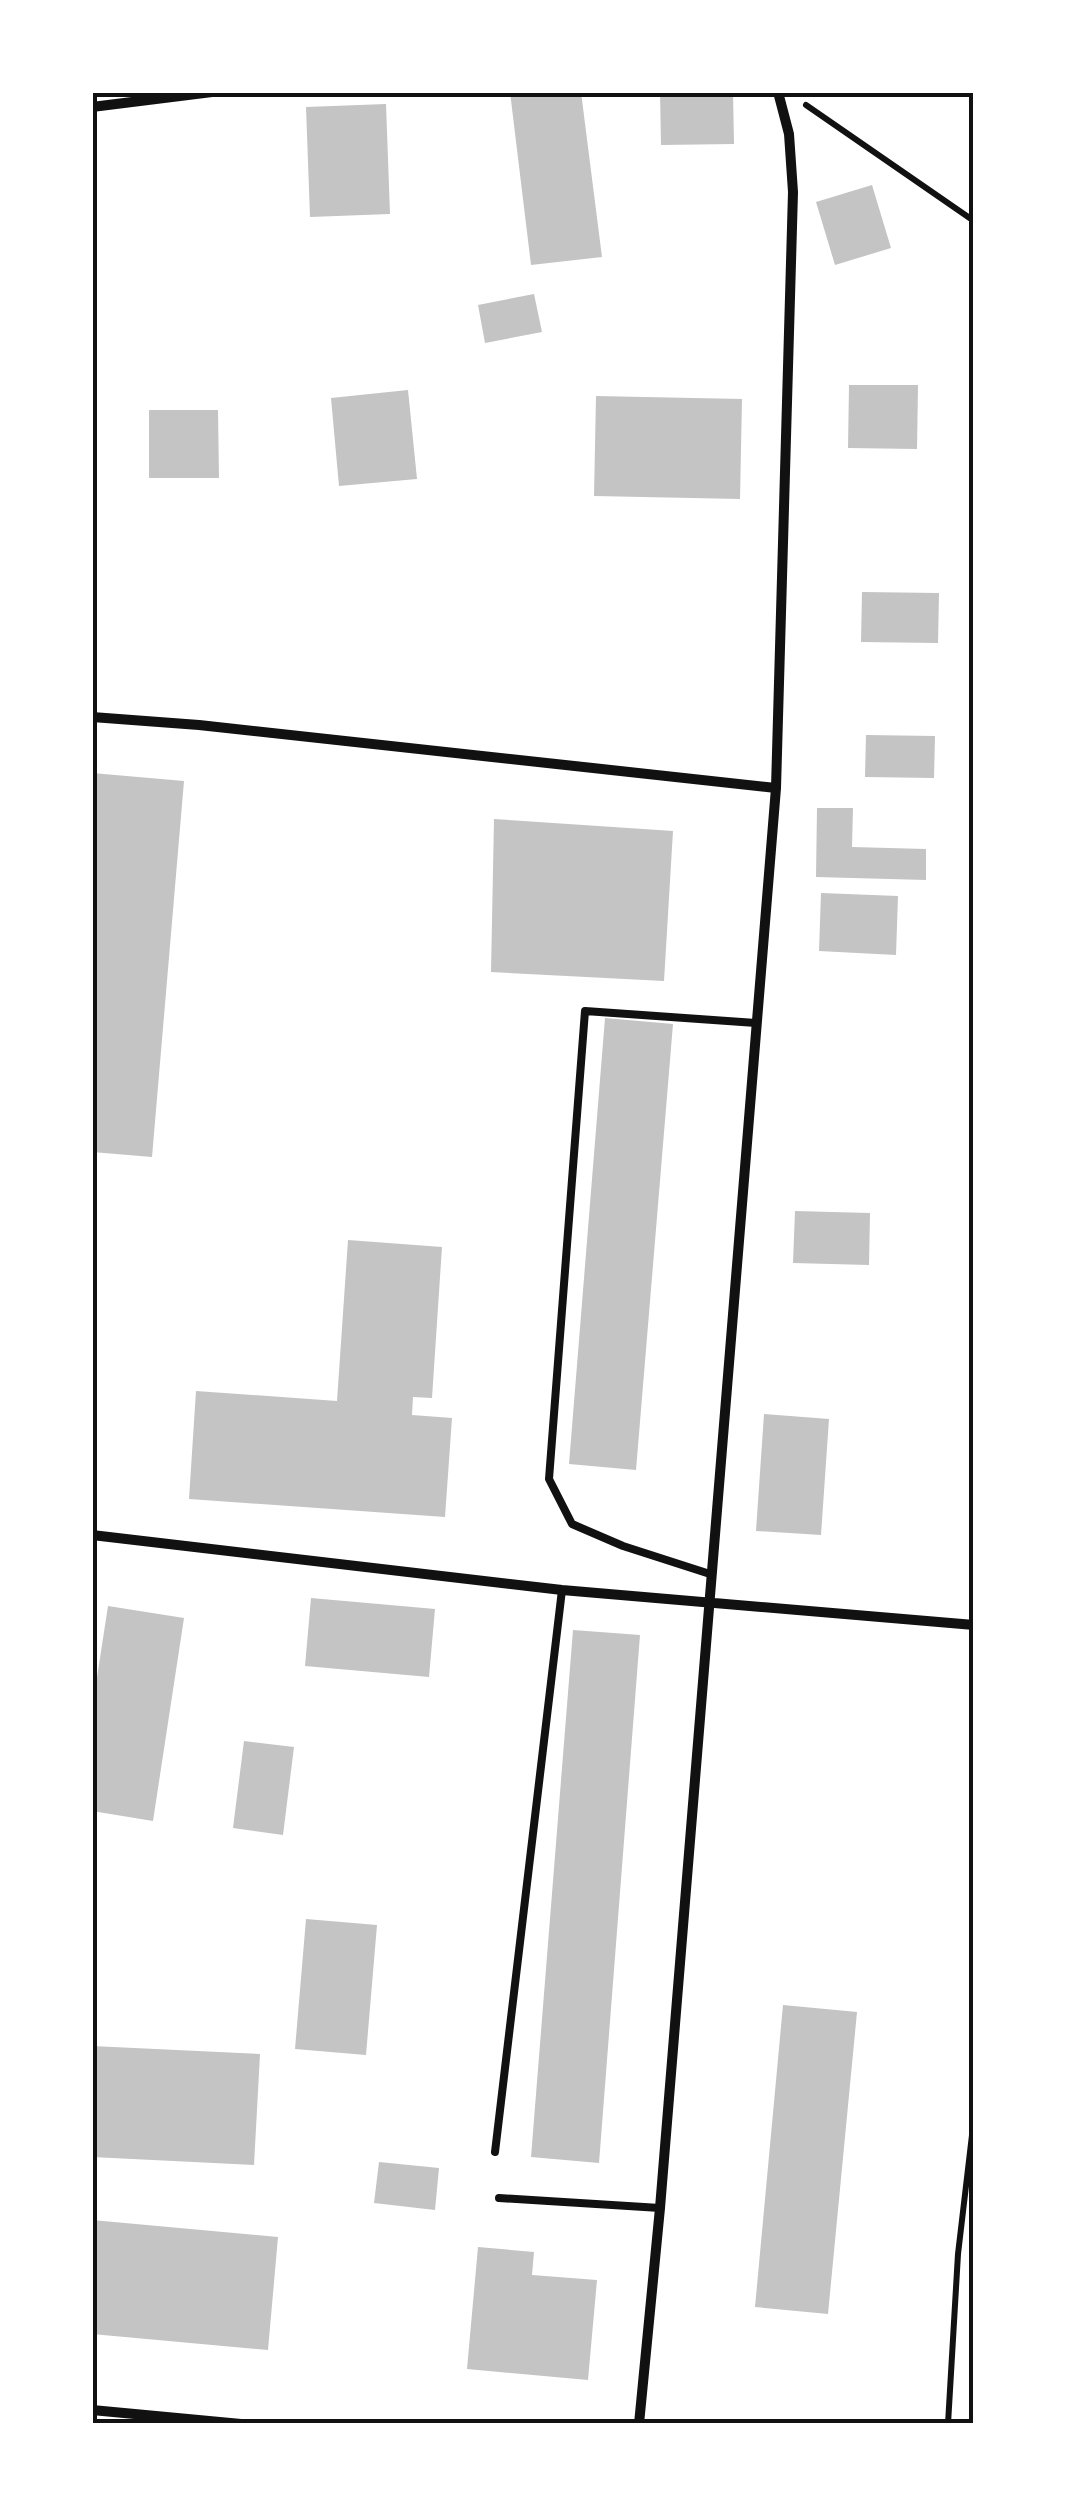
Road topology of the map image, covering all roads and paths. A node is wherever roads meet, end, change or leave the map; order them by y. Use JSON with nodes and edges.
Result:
{"nodes":[{"id":1,"x":212,"y":92,"type":"edge"},
{"id":2,"x":778,"y":92,"type":"edge"},
{"id":3,"x":803,"y":103,"type":"dead end"},
{"id":4,"x":92,"y":106,"type":"edge"},
{"id":5,"x":974,"y":222,"type":"edge"},
{"id":6,"x":92,"y":717,"type":"edge"},
{"id":7,"x":776,"y":788,"type":"junction"},
{"id":8,"x":756,"y":1023,"type":"junction"},
{"id":9,"x":92,"y":1535,"type":"edge"},
{"id":10,"x":710,"y":1574,"type":"junction"},
{"id":11,"x":562,"y":1590,"type":"junction"},
{"id":12,"x":708,"y":1604,"type":"junction"},
{"id":13,"x":974,"y":1625,"type":"edge"},
{"id":14,"x":974,"y":2118,"type":"edge"},
{"id":15,"x":495,"y":2152,"type":"dead end"},
{"id":16,"x":499,"y":2198,"type":"dead end"},
{"id":17,"x":660,"y":2208,"type":"junction"},
{"id":18,"x":92,"y":2410,"type":"edge"},
{"id":19,"x":241,"y":2424,"type":"edge"},
{"id":20,"x":639,"y":2424,"type":"edge"},
{"id":21,"x":948,"y":2424,"type":"edge"}],
"edges":[{"from":1,"to":4,"type":"street"},
{"from":2,"to":7,"type":"street"},
{"from":3,"to":5,"type":"path"},
{"from":6,"to":7,"type":"street"},
{"from":7,"to":8,"type":"street"},
{"from":8,"to":10,"type":"street"},
{"from":8,"to":10,"type":"lane"},
{"from":9,"to":11,"type":"street"},
{"from":10,"to":12,"type":"street"},
{"from":11,"to":12,"type":"street"},
{"from":11,"to":15,"type":"lane"},
{"from":12,"to":13,"type":"street"},
{"from":12,"to":17,"type":"street"},
{"from":14,"to":21,"type":"path"},
{"from":16,"to":17,"type":"lane"},
{"from":17,"to":20,"type":"street"},
{"from":18,"to":19,"type":"street"}]}
